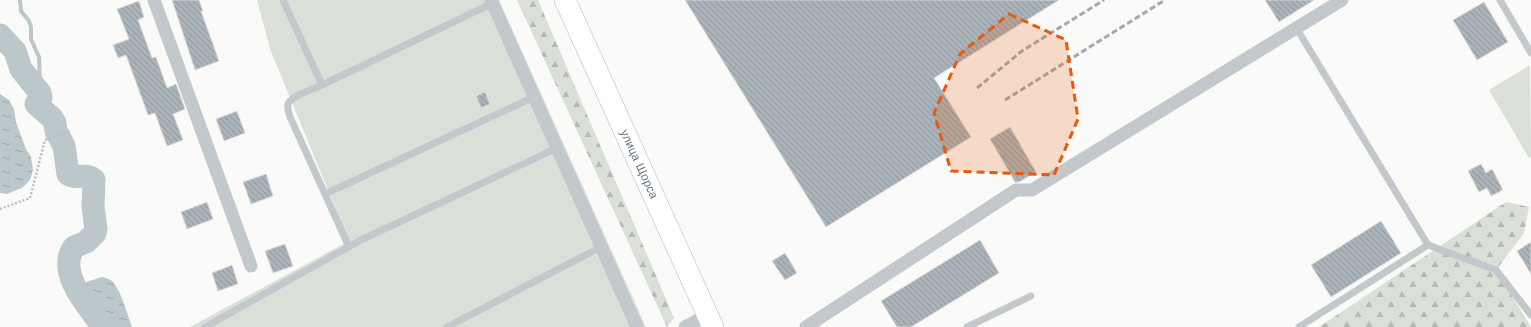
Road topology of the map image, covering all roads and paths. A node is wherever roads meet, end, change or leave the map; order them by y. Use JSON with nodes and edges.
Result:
{"nodes":[{"id":1,"x":154,"y":0,"type":"edge"},
{"id":2,"x":283,"y":0,"type":"edge"},
{"id":3,"x":565,"y":0,"type":"edge"},
{"id":4,"x":1342,"y":0,"type":"edge"},
{"id":5,"x":1500,"y":0,"type":"edge"},
{"id":6,"x":492,"y":1,"type":"edge"},
{"id":7,"x":1297,"y":29,"type":"junction"},
{"id":8,"x":1531,"y":53,"type":"edge"},
{"id":9,"x":322,"y":85,"type":"junction"},
{"id":10,"x":534,"y":97,"type":"junction"},
{"id":11,"x":70,"y":130,"type":"dead end"},
{"id":12,"x":557,"y":148,"type":"junction"},
{"id":13,"x":325,"y":194,"type":"junction"},
{"id":14,"x":0,"y":209,"type":"edge"},
{"id":15,"x":1428,"y":245,"type":"junction"},
{"id":16,"x":349,"y":247,"type":"junction"},
{"id":17,"x":601,"y":247,"type":"junction"},
{"id":18,"x":251,"y":266,"type":"dead end"},
{"id":19,"x":1031,"y":296,"type":"dead end"},
{"id":20,"x":1531,"y":315,"type":"edge"},
{"id":21,"x":710,"y":321,"type":"edge"},
{"id":22,"x":205,"y":327,"type":"edge"},
{"id":23,"x":447,"y":327,"type":"edge"},
{"id":24,"x":637,"y":327,"type":"edge"},
{"id":25,"x":685,"y":327,"type":"edge"},
{"id":26,"x":806,"y":327,"type":"edge"},
{"id":27,"x":967,"y":327,"type":"edge"},
{"id":28,"x":1299,"y":327,"type":"edge"}],
"edges":[{"from":1,"to":18,"type":"street"},
{"from":2,"to":9,"type":"lane"},
{"from":3,"to":21,"type":"main road","name":"улица Щорса"},
{"from":4,"to":7,"type":"street"},
{"from":5,"to":8,"type":"lane"},
{"from":6,"to":9,"type":"lane"},
{"from":6,"to":10,"type":"street"},
{"from":7,"to":15,"type":"lane"},
{"from":7,"to":26,"type":"street"},
{"from":9,"to":13,"type":"lane"},
{"from":10,"to":12,"type":"street"},
{"from":10,"to":13,"type":"lane"},
{"from":11,"to":14,"type":"path"},
{"from":12,"to":16,"type":"lane"},
{"from":12,"to":17,"type":"street"},
{"from":13,"to":16,"type":"lane"},
{"from":15,"to":20,"type":"lane"},
{"from":15,"to":28,"type":"lane"},
{"from":16,"to":22,"type":"lane"},
{"from":17,"to":23,"type":"lane"},
{"from":17,"to":24,"type":"street"},
{"from":19,"to":27,"type":"lane"},
{"from":21,"to":25,"type":"street"}]}
